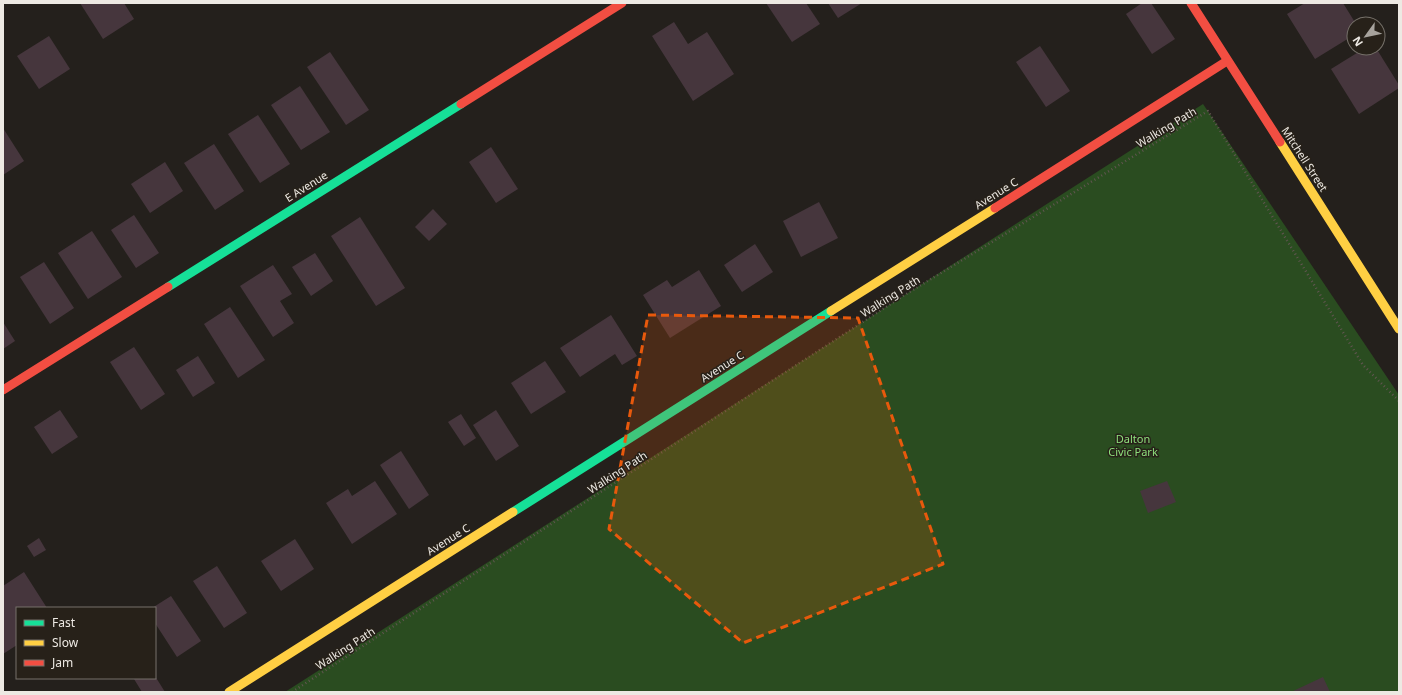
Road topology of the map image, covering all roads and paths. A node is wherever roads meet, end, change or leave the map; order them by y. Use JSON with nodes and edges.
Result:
{"nodes":[{"id":1,"x":622,"y":3,"type":"edge"},
{"id":2,"x":1191,"y":3,"type":"edge"},
{"id":3,"x":1227,"y":61,"type":"junction"},
{"id":4,"x":1399,"y":329,"type":"edge"},
{"id":5,"x":3,"y":390,"type":"edge"},
{"id":6,"x":1399,"y":401,"type":"edge"},
{"id":7,"x":229,"y":692,"type":"edge"},
{"id":8,"x":292,"y":692,"type":"edge"}],
"edges":[{"from":1,"to":5,"type":"street","name":"E Avenue"},
{"from":2,"to":3,"type":"street","name":"Mitchell Street"},
{"from":3,"to":4,"type":"street","name":"Mitchell Street"},
{"from":3,"to":7,"type":"street","name":"Avenue C"},
{"from":6,"to":8,"type":"path","name":"Walking Path"}]}
